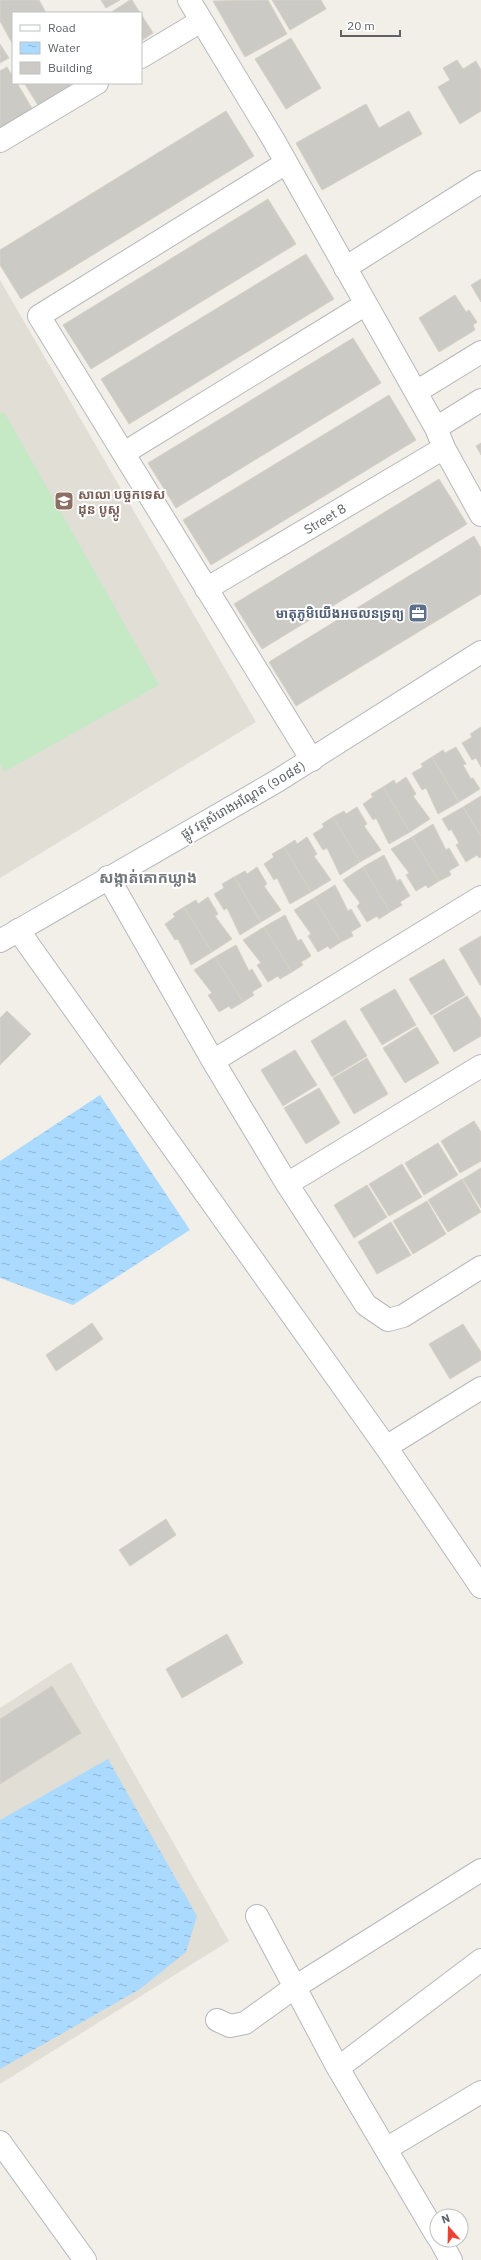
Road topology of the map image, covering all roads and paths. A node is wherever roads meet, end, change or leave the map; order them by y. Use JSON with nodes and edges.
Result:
{"nodes":[{"id":1,"x":189,"y":0,"type":"edge"},
{"id":2,"x":201,"y":21,"type":"junction"},
{"id":3,"x":142,"y":56,"type":"edge"},
{"id":4,"x":95,"y":84,"type":"edge"},
{"id":5,"x":0,"y":141,"type":"edge"},
{"id":6,"x":286,"y":163,"type":"junction"},
{"id":7,"x":481,"y":182,"type":"edge"},
{"id":8,"x":345,"y":268,"type":"junction"},
{"id":9,"x":366,"y":304,"type":"junction"},
{"id":10,"x":481,"y":352,"type":"edge"},
{"id":11,"x":416,"y":392,"type":"junction"},
{"id":12,"x":481,"y":400,"type":"edge"},
{"id":13,"x":436,"y":428,"type":"junction"},
{"id":14,"x":444,"y":448,"type":"junction"},
{"id":15,"x":124,"y":453,"type":"junction"},
{"id":16,"x":481,"y":515,"type":"edge"},
{"id":17,"x":206,"y":589,"type":"junction"},
{"id":18,"x":481,"y":652,"type":"edge"},
{"id":19,"x":312,"y":760,"type":"junction"},
{"id":20,"x":108,"y":877,"type":"junction"},
{"id":21,"x":481,"y":896,"type":"edge"},
{"id":22,"x":9,"y":935,"type":"edge"},
{"id":23,"x":213,"y":1061,"type":"junction"},
{"id":24,"x":481,"y":1066,"type":"edge"},
{"id":25,"x":287,"y":1184,"type":"junction"},
{"id":26,"x":481,"y":1267,"type":"edge"},
{"id":27,"x":481,"y":1388,"type":"edge"},
{"id":28,"x":386,"y":1448,"type":"junction"},
{"id":29,"x":481,"y":1587,"type":"edge"},
{"id":30,"x":481,"y":1870,"type":"edge"},
{"id":31,"x":257,"y":1916,"type":"dead end"},
{"id":32,"x":481,"y":1960,"type":"edge"},
{"id":33,"x":295,"y":1986,"type":"junction"},
{"id":34,"x":217,"y":2020,"type":"dead end"},
{"id":35,"x":338,"y":2068,"type":"junction"},
{"id":36,"x":481,"y":2092,"type":"edge"},
{"id":37,"x":0,"y":2142,"type":"edge"},
{"id":38,"x":386,"y":2149,"type":"junction"},
{"id":39,"x":429,"y":2222,"type":"edge"},
{"id":40,"x":445,"y":2248,"type":"edge"},
{"id":41,"x":84,"y":2260,"type":"edge"},
{"id":42,"x":452,"y":2260,"type":"edge"}],
"edges":[{"from":1,"to":2,"type":"street"},
{"from":2,"to":3,"type":"street"},
{"from":2,"to":6,"type":"street"},
{"from":4,"to":5,"type":"street"},
{"from":6,"to":8,"type":"street"},
{"from":6,"to":15,"type":"street"},
{"from":7,"to":8,"type":"street"},
{"from":8,"to":9,"type":"street"},
{"from":9,"to":11,"type":"street"},
{"from":9,"to":15,"type":"street"},
{"from":10,"to":11,"type":"street"},
{"from":11,"to":13,"type":"street"},
{"from":12,"to":13,"type":"street"},
{"from":13,"to":14,"type":"street"},
{"from":14,"to":16,"type":"street"},
{"from":14,"to":17,"type":"street","name":"Street 8"},
{"from":15,"to":17,"type":"street"},
{"from":17,"to":19,"type":"street"},
{"from":18,"to":19,"type":"street","name":"ផ្លូវ វត្តសំរោងអណ្ដែត (១០៨៩)"},
{"from":19,"to":20,"type":"street","name":"ផ្លូវ វត្តសំរោងអណ្ដែត (១០៨៩)"},
{"from":20,"to":22,"type":"street","name":"ផ្លូវ វត្តសំរោងអណ្ដែត (១០៨៩)"},
{"from":20,"to":23,"type":"street"},
{"from":21,"to":23,"type":"street"},
{"from":22,"to":28,"type":"street"},
{"from":23,"to":25,"type":"street"},
{"from":24,"to":25,"type":"street"},
{"from":25,"to":26,"type":"street"},
{"from":27,"to":28,"type":"street"},
{"from":28,"to":29,"type":"street"},
{"from":30,"to":33,"type":"street"},
{"from":31,"to":33,"type":"street"},
{"from":32,"to":35,"type":"street"},
{"from":33,"to":34,"type":"street"},
{"from":33,"to":35,"type":"street"},
{"from":35,"to":38,"type":"street"},
{"from":36,"to":38,"type":"street"},
{"from":37,"to":41,"type":"street"},
{"from":38,"to":39,"type":"street"},
{"from":40,"to":42,"type":"street"}]}
